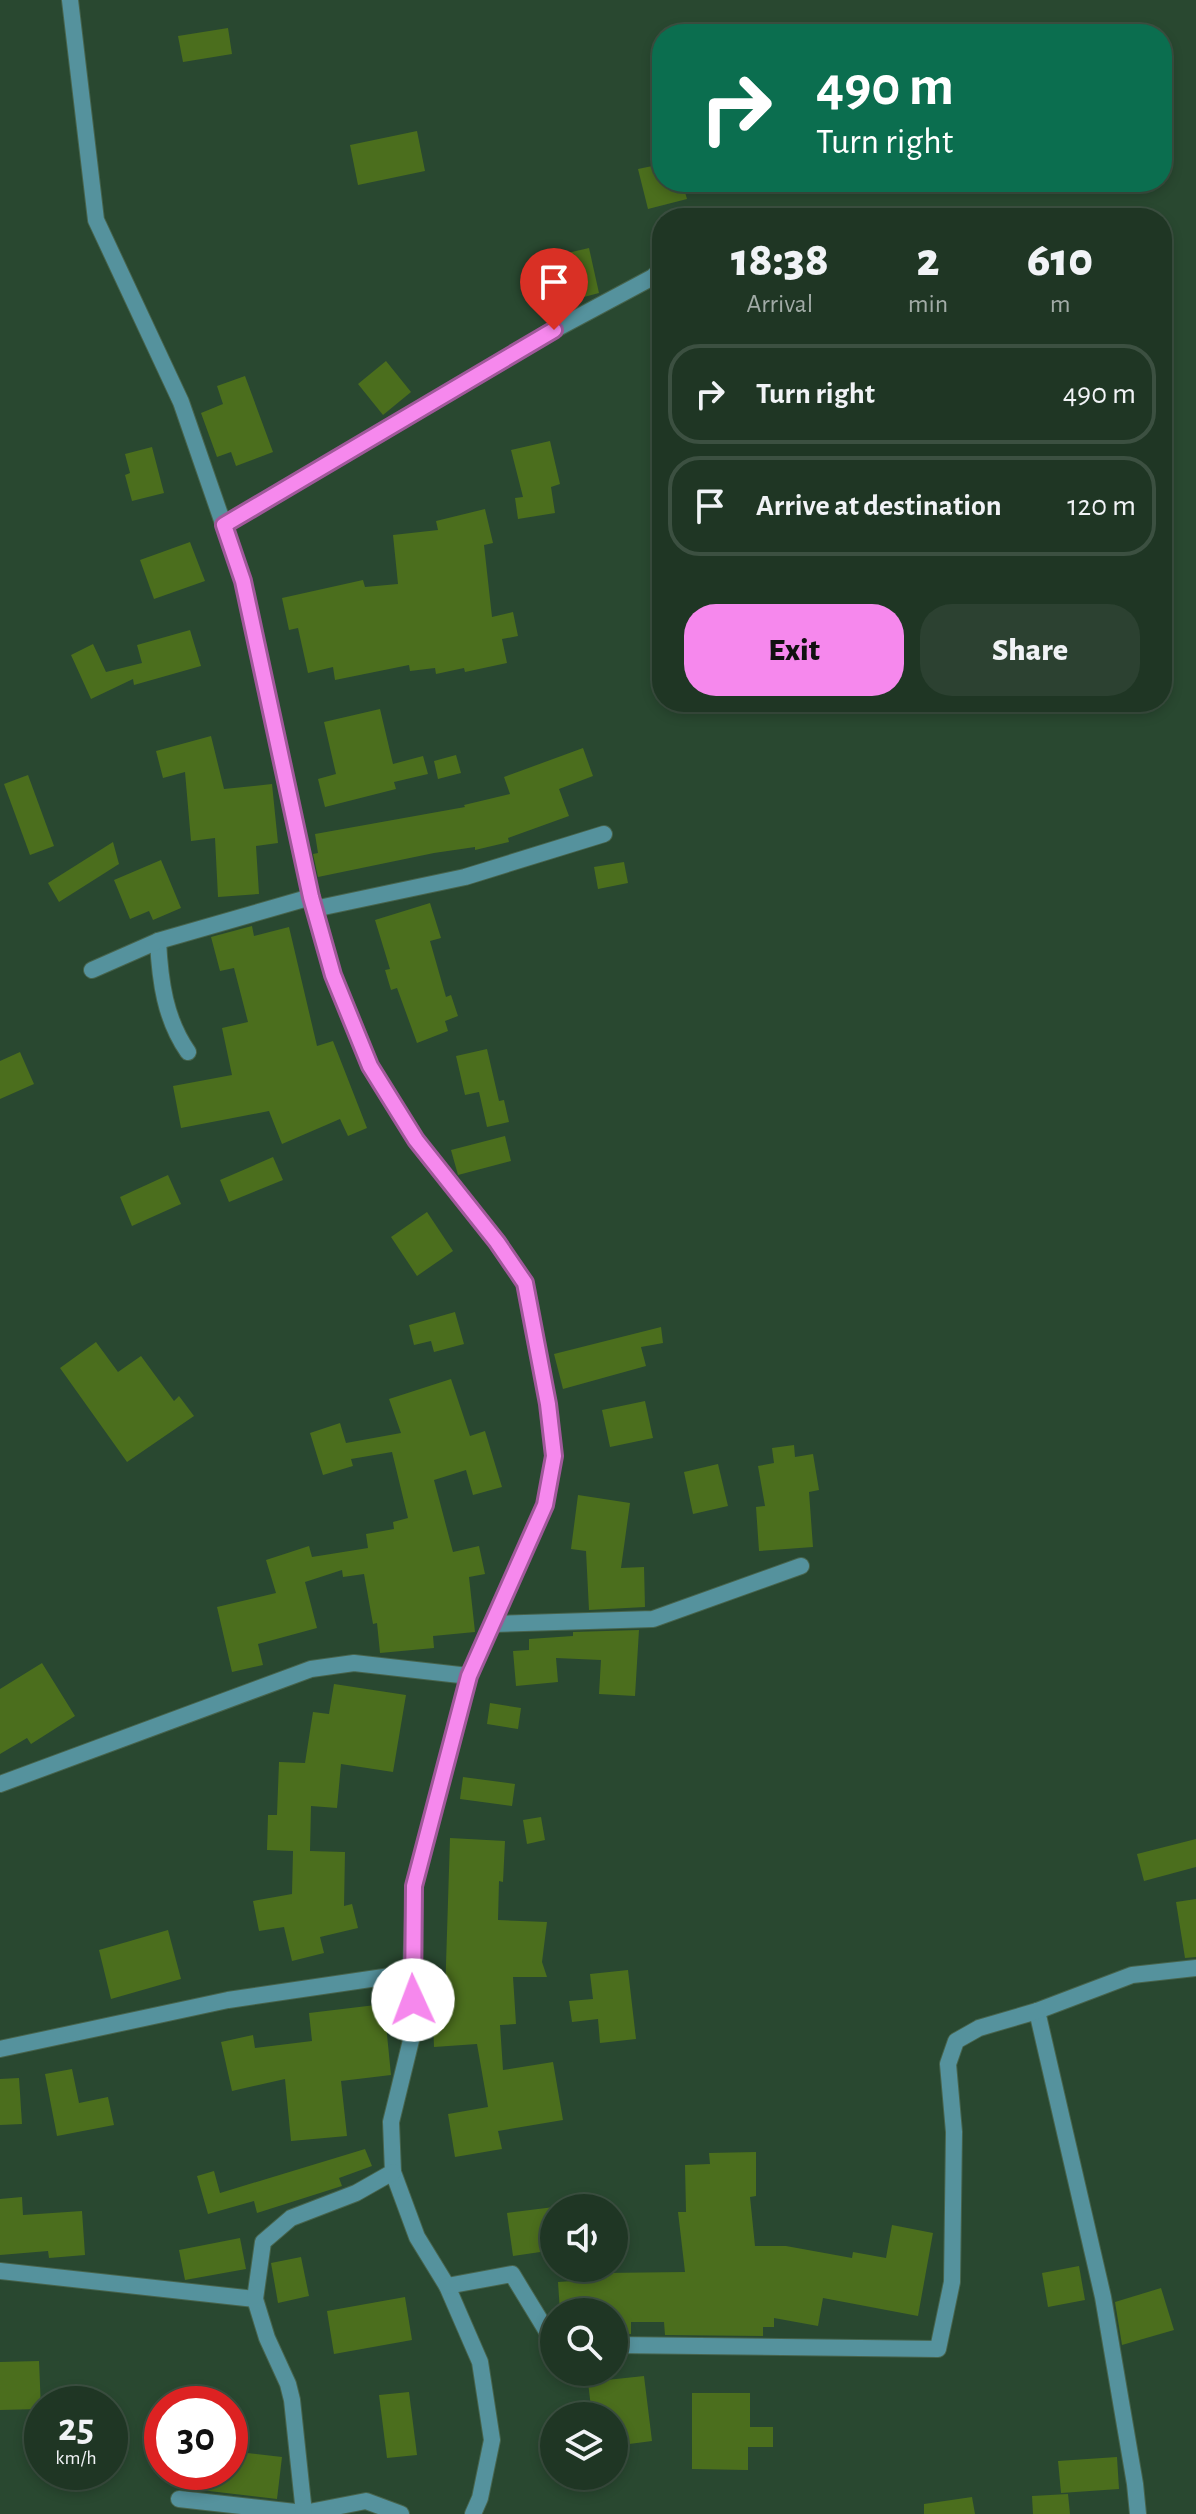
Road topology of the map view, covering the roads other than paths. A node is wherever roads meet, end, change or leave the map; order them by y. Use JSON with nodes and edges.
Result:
{"nodes":[{"id":1,"x":70,"y":0,"type":"edge"},
{"id":2,"x":652,"y":278,"type":"edge"},
{"id":3,"x":224,"y":525,"type":"junction"},
{"id":4,"x":604,"y":834,"type":"dead end"},
{"id":5,"x":312,"y":903,"type":"junction"},
{"id":6,"x":158,"y":941,"type":"junction"},
{"id":7,"x":92,"y":970,"type":"dead end"},
{"id":8,"x":188,"y":1052,"type":"dead end"},
{"id":9,"x":801,"y":1566,"type":"dead end"},
{"id":10,"x":492,"y":1624,"type":"junction"},
{"id":11,"x":469,"y":1676,"type":"junction"},
{"id":12,"x":0,"y":1784,"type":"edge"},
{"id":13,"x":1196,"y":1968,"type":"edge"},
{"id":14,"x":411,"y":1973,"type":"junction"},
{"id":15,"x":1037,"y":2011,"type":"junction"},
{"id":16,"x":0,"y":2049,"type":"edge"},
{"id":17,"x":393,"y":2172,"type":"junction"},
{"id":18,"x":0,"y":2271,"type":"edge"},
{"id":19,"x":447,"y":2286,"type":"junction"},
{"id":20,"x":255,"y":2299,"type":"junction"},
{"id":21,"x":540,"y":2320,"type":"edge"},
{"id":22,"x":628,"y":2345,"type":"edge"},
{"id":23,"x":179,"y":2499,"type":"dead end"},
{"id":24,"x":304,"y":2513,"type":"edge"},
{"id":25,"x":401,"y":2514,"type":"edge"},
{"id":26,"x":473,"y":2514,"type":"edge"},
{"id":27,"x":1138,"y":2514,"type":"edge"}],
"edges":[{"from":1,"to":3,"type":"street"},
{"from":2,"to":3,"type":"street"},
{"from":3,"to":5,"type":"street"},
{"from":4,"to":5,"type":"street"},
{"from":5,"to":6,"type":"street"},
{"from":5,"to":10,"type":"street"},
{"from":6,"to":7,"type":"street"},
{"from":6,"to":8,"type":"street"},
{"from":9,"to":10,"type":"street"},
{"from":10,"to":11,"type":"street"},
{"from":11,"to":12,"type":"street"},
{"from":11,"to":14,"type":"street"},
{"from":13,"to":15,"type":"street"},
{"from":14,"to":16,"type":"street"},
{"from":14,"to":17,"type":"street"},
{"from":15,"to":22,"type":"street"},
{"from":15,"to":27,"type":"street"},
{"from":17,"to":19,"type":"street"},
{"from":17,"to":20,"type":"street"},
{"from":18,"to":20,"type":"street"},
{"from":19,"to":21,"type":"street"},
{"from":19,"to":26,"type":"street"},
{"from":20,"to":24,"type":"street"},
{"from":23,"to":24,"type":"street"},
{"from":24,"to":25,"type":"street"}]}
